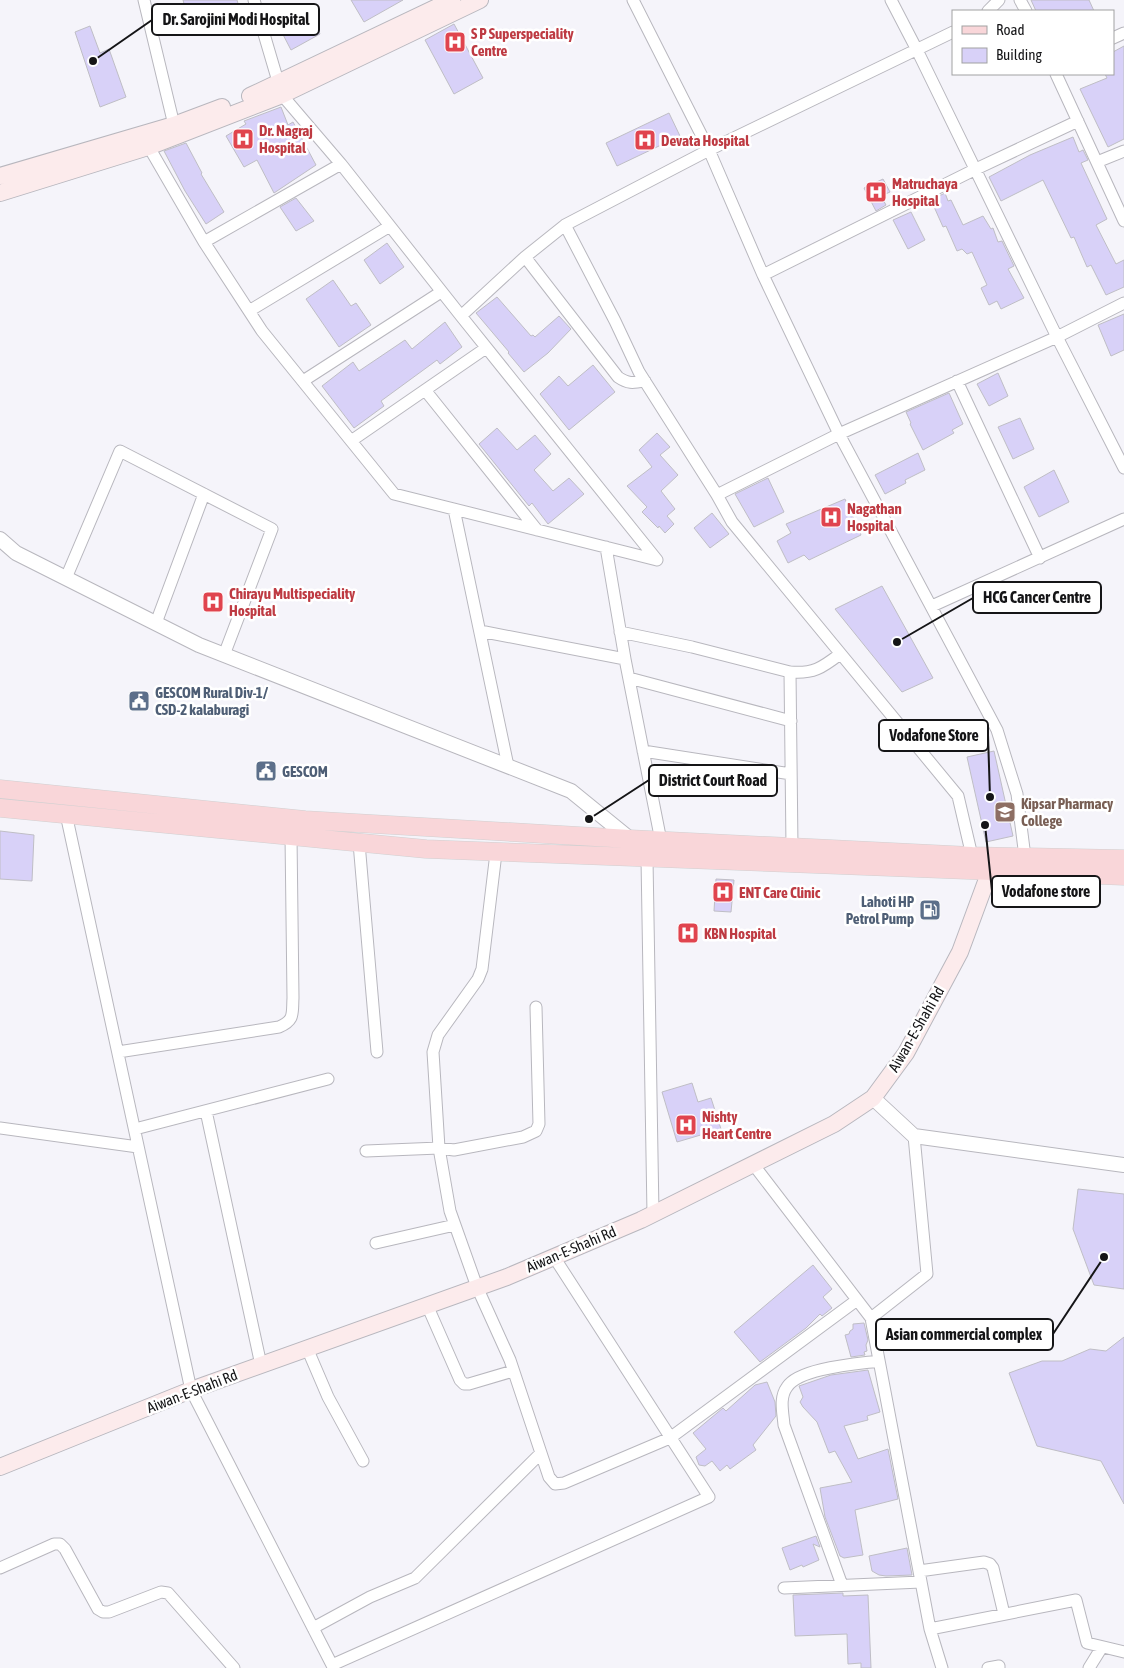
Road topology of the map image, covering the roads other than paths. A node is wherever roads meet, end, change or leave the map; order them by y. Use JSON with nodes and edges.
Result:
{"nodes":[{"id":1,"x":144,"y":0,"type":"edge"},
{"id":2,"x":254,"y":0,"type":"edge"},
{"id":3,"x":452,"y":0,"type":"edge"},
{"id":4,"x":480,"y":0,"type":"edge"},
{"id":5,"x":633,"y":0,"type":"edge"},
{"id":6,"x":891,"y":0,"type":"edge"},
{"id":7,"x":999,"y":0,"type":"edge"},
{"id":8,"x":989,"y":10,"type":"edge"},
{"id":9,"x":952,"y":32,"type":"edge"},
{"id":10,"x":917,"y":50,"type":"junction"},
{"id":11,"x":1056,"y":75,"type":"edge"},
{"id":12,"x":281,"y":89,"type":"junction"},
{"id":13,"x":1078,"y":121,"type":"junction"},
{"id":14,"x":174,"y":124,"type":"junction"},
{"id":15,"x":146,"y":140,"type":"junction"},
{"id":16,"x":709,"y":150,"type":"junction"},
{"id":17,"x":1124,"y":151,"type":"edge"},
{"id":18,"x":88,"y":158,"type":"junction"},
{"id":19,"x":1097,"y":162,"type":"junction"},
{"id":20,"x":341,"y":164,"type":"junction"},
{"id":21,"x":976,"y":169,"type":"junction"},
{"id":22,"x":0,"y":176,"type":"edge"},
{"id":23,"x":0,"y":193,"type":"edge"},
{"id":24,"x":1124,"y":221,"type":"edge"},
{"id":25,"x":565,"y":225,"type":"junction"},
{"id":26,"x":390,"y":226,"type":"junction"},
{"id":27,"x":204,"y":242,"type":"junction"},
{"id":28,"x":525,"y":257,"type":"junction"},
{"id":29,"x":763,"y":275,"type":"junction"},
{"id":30,"x":441,"y":292,"type":"junction"},
{"id":31,"x":1124,"y":303,"type":"edge"},
{"id":32,"x":249,"y":311,"type":"junction"},
{"id":33,"x":460,"y":316,"type":"junction"},
{"id":34,"x":1057,"y":337,"type":"junction"},
{"id":35,"x":486,"y":348,"type":"junction"},
{"id":36,"x":303,"y":381,"type":"junction"},
{"id":37,"x":645,"y":381,"type":"junction"},
{"id":38,"x":957,"y":381,"type":"junction"},
{"id":39,"x":425,"y":390,"type":"junction"},
{"id":40,"x":839,"y":434,"type":"junction"},
{"id":41,"x":351,"y":441,"type":"junction"},
{"id":42,"x":1124,"y":468,"type":"edge"},
{"id":43,"x":204,"y":494,"type":"junction"},
{"id":44,"x":717,"y":495,"type":"junction"},
{"id":45,"x":454,"y":509,"type":"junction"},
{"id":46,"x":1124,"y":519,"type":"edge"},
{"id":47,"x":537,"y":530,"type":"junction"},
{"id":48,"x":0,"y":539,"type":"edge"},
{"id":49,"x":606,"y":547,"type":"junction"},
{"id":50,"x":1040,"y":558,"type":"junction"},
{"id":51,"x":66,"y":578,"type":"junction"},
{"id":52,"x":932,"y":606,"type":"junction"},
{"id":53,"x":156,"y":623,"type":"junction"},
{"id":54,"x":480,"y":631,"type":"junction"},
{"id":55,"x":620,"y":632,"type":"junction"},
{"id":56,"x":840,"y":654,"type":"junction"},
{"id":57,"x":224,"y":655,"type":"junction"},
{"id":58,"x":625,"y":659,"type":"junction"},
{"id":59,"x":790,"y":672,"type":"junction"},
{"id":60,"x":629,"y":678,"type":"junction"},
{"id":61,"x":791,"y":721,"type":"junction"},
{"id":62,"x":643,"y":751,"type":"junction"},
{"id":63,"x":508,"y":766,"type":"junction"},
{"id":64,"x":791,"y":774,"type":"junction"},
{"id":65,"x":0,"y":789,"type":"edge"},
{"id":66,"x":0,"y":808,"type":"edge"},
{"id":67,"x":66,"y":814,"type":"junction"},
{"id":68,"x":290,"y":836,"type":"junction"},
{"id":69,"x":630,"y":839,"type":"junction"},
{"id":70,"x":661,"y":840,"type":"junction"},
{"id":71,"x":359,"y":843,"type":"junction"},
{"id":72,"x":792,"y":846,"type":"junction"},
{"id":73,"x":496,"y":853,"type":"junction"},
{"id":74,"x":972,"y":856,"type":"junction"},
{"id":75,"x":1025,"y":857,"type":"junction"},
{"id":76,"x":647,"y":859,"type":"junction"},
{"id":77,"x":1124,"y":860,"type":"edge"},
{"id":78,"x":993,"y":864,"type":"junction"},
{"id":79,"x":1124,"y":876,"type":"edge"},
{"id":80,"x":536,"y":1007,"type":"dead end"},
{"id":81,"x":118,"y":1052,"type":"junction"},
{"id":82,"x":377,"y":1052,"type":"dead end"},
{"id":83,"x":328,"y":1079,"type":"dead end"},
{"id":84,"x":873,"y":1098,"type":"junction"},
{"id":85,"x":206,"y":1111,"type":"junction"},
{"id":86,"x":0,"y":1128,"type":"edge"},
{"id":87,"x":135,"y":1129,"type":"junction"},
{"id":88,"x":914,"y":1136,"type":"junction"},
{"id":89,"x":138,"y":1147,"type":"junction"},
{"id":90,"x":439,"y":1148,"type":"junction"},
{"id":91,"x":366,"y":1151,"type":"dead end"},
{"id":92,"x":752,"y":1164,"type":"junction"},
{"id":93,"x":1124,"y":1165,"type":"edge"},
{"id":94,"x":653,"y":1214,"type":"junction"},
{"id":95,"x":455,"y":1225,"type":"junction"},
{"id":96,"x":376,"y":1243,"type":"dead end"},
{"id":97,"x":554,"y":1257,"type":"junction"},
{"id":98,"x":477,"y":1287,"type":"junction"},
{"id":99,"x":856,"y":1300,"type":"junction"},
{"id":100,"x":427,"y":1305,"type":"junction"},
{"id":101,"x":871,"y":1318,"type":"junction"},
{"id":102,"x":307,"y":1348,"type":"junction"},
{"id":103,"x":879,"y":1361,"type":"junction"},
{"id":104,"x":261,"y":1365,"type":"junction"},
{"id":105,"x":513,"y":1370,"type":"junction"},
{"id":106,"x":191,"y":1390,"type":"junction"},
{"id":107,"x":670,"y":1438,"type":"junction"},
{"id":108,"x":541,"y":1453,"type":"junction"},
{"id":109,"x":363,"y":1461,"type":"dead end"},
{"id":110,"x":0,"y":1467,"type":"edge"},
{"id":111,"x":0,"y":1568,"type":"edge"},
{"id":112,"x":920,"y":1576,"type":"junction"},
{"id":113,"x":842,"y":1585,"type":"junction"},
{"id":114,"x":784,"y":1588,"type":"dead end"},
{"id":115,"x":1004,"y":1614,"type":"junction"},
{"id":116,"x":313,"y":1628,"type":"junction"},
{"id":117,"x":930,"y":1630,"type":"junction"},
{"id":118,"x":1102,"y":1647,"type":"junction"},
{"id":119,"x":1124,"y":1652,"type":"edge"},
{"id":120,"x":234,"y":1668,"type":"edge"},
{"id":121,"x":942,"y":1668,"type":"edge"},
{"id":122,"x":988,"y":1668,"type":"edge"},
{"id":123,"x":999,"y":1668,"type":"edge"},
{"id":124,"x":1089,"y":1668,"type":"edge"}],
"edges":[{"from":1,"to":14,"type":"street"},
{"from":2,"to":12,"type":"street"},
{"from":3,"to":12,"type":"main road"},
{"from":4,"to":12,"type":"main road"},
{"from":5,"to":16,"type":"street"},
{"from":6,"to":10,"type":"street"},
{"from":7,"to":8,"type":"street"},
{"from":9,"to":10,"type":"street"},
{"from":10,"to":16,"type":"street"},
{"from":10,"to":21,"type":"street"},
{"from":11,"to":13,"type":"street"},
{"from":12,"to":14,"type":"main road"},
{"from":12,"to":15,"type":"main road"},
{"from":12,"to":20,"type":"street"},
{"from":13,"to":19,"type":"street"},
{"from":13,"to":21,"type":"street"},
{"from":14,"to":15,"type":"main road"},
{"from":15,"to":18,"type":"main road"},
{"from":15,"to":27,"type":"street"},
{"from":16,"to":25,"type":"street"},
{"from":16,"to":29,"type":"street"},
{"from":17,"to":19,"type":"street"},
{"from":18,"to":22,"type":"main road"},
{"from":18,"to":23,"type":"main road"},
{"from":19,"to":24,"type":"street"},
{"from":20,"to":26,"type":"street"},
{"from":20,"to":27,"type":"street"},
{"from":21,"to":29,"type":"street"},
{"from":21,"to":34,"type":"street"},
{"from":25,"to":28,"type":"street"},
{"from":25,"to":37,"type":"street"},
{"from":26,"to":30,"type":"street"},
{"from":26,"to":32,"type":"street"},
{"from":27,"to":32,"type":"street"},
{"from":28,"to":33,"type":"street"},
{"from":28,"to":37,"type":"street"},
{"from":29,"to":40,"type":"street"},
{"from":30,"to":33,"type":"street"},
{"from":30,"to":36,"type":"street"},
{"from":31,"to":34,"type":"street"},
{"from":32,"to":36,"type":"street"},
{"from":33,"to":35,"type":"street"},
{"from":34,"to":38,"type":"street"},
{"from":34,"to":42,"type":"street"},
{"from":35,"to":39,"type":"street"},
{"from":35,"to":49,"type":"street"},
{"from":36,"to":41,"type":"street"},
{"from":37,"to":44,"type":"street"},
{"from":38,"to":40,"type":"street"},
{"from":38,"to":50,"type":"street"},
{"from":39,"to":41,"type":"street"},
{"from":39,"to":47,"type":"street"},
{"from":40,"to":44,"type":"street"},
{"from":40,"to":52,"type":"street"},
{"from":41,"to":45,"type":"street"},
{"from":43,"to":51,"type":"street"},
{"from":43,"to":53,"type":"street"},
{"from":43,"to":57,"type":"street"},
{"from":44,"to":56,"type":"street"},
{"from":45,"to":47,"type":"street"},
{"from":45,"to":54,"type":"street"},
{"from":46,"to":50,"type":"street"},
{"from":47,"to":49,"type":"street"},
{"from":48,"to":51,"type":"street"},
{"from":49,"to":55,"type":"street"},
{"from":50,"to":52,"type":"street"},
{"from":51,"to":53,"type":"street"},
{"from":52,"to":75,"type":"street"},
{"from":53,"to":57,"type":"street"},
{"from":54,"to":58,"type":"street"},
{"from":54,"to":63,"type":"street"},
{"from":55,"to":58,"type":"street"},
{"from":55,"to":59,"type":"street"},
{"from":56,"to":59,"type":"street"},
{"from":56,"to":74,"type":"street"},
{"from":57,"to":63,"type":"street"},
{"from":58,"to":60,"type":"street"},
{"from":59,"to":61,"type":"street"},
{"from":60,"to":61,"type":"street"},
{"from":60,"to":62,"type":"street"},
{"from":61,"to":64,"type":"street"},
{"from":62,"to":64,"type":"street"},
{"from":62,"to":70,"type":"street"},
{"from":63,"to":69,"type":"street"},
{"from":64,"to":72,"type":"street"},
{"from":65,"to":69,"type":"main road"},
{"from":66,"to":67,"type":"main road"},
{"from":67,"to":68,"type":"main road"},
{"from":67,"to":81,"type":"street"},
{"from":68,"to":71,"type":"main road"},
{"from":68,"to":81,"type":"street"},
{"from":69,"to":70,"type":"main road"},
{"from":70,"to":72,"type":"main road"},
{"from":71,"to":73,"type":"main road"},
{"from":71,"to":82,"type":"street"},
{"from":72,"to":74,"type":"main road"},
{"from":73,"to":76,"type":"main road"},
{"from":73,"to":90,"type":"street"},
{"from":74,"to":78,"type":"main road"},
{"from":75,"to":77,"type":"main road"},
{"from":75,"to":78,"type":"main road"},
{"from":76,"to":78,"type":"main road"},
{"from":76,"to":94,"type":"street"},
{"from":78,"to":79,"type":"main road"},
{"from":78,"to":84,"type":"main road","name":"Aiwan-E-Shahi Rd"},
{"from":80,"to":90,"type":"street"},
{"from":81,"to":87,"type":"street"},
{"from":83,"to":85,"type":"street"},
{"from":84,"to":88,"type":"street"},
{"from":84,"to":92,"type":"main road","name":"Aiwan-E-Shahi Rd"},
{"from":85,"to":87,"type":"street"},
{"from":85,"to":104,"type":"street"},
{"from":86,"to":89,"type":"street"},
{"from":87,"to":89,"type":"street"},
{"from":88,"to":93,"type":"street"},
{"from":88,"to":101,"type":"street"},
{"from":89,"to":106,"type":"street"},
{"from":90,"to":91,"type":"street"},
{"from":90,"to":95,"type":"street"},
{"from":92,"to":94,"type":"main road","name":"Aiwan-E-Shahi Rd"},
{"from":92,"to":99,"type":"street"},
{"from":94,"to":97,"type":"main road","name":"Aiwan-E-Shahi Rd"},
{"from":95,"to":96,"type":"street"},
{"from":95,"to":98,"type":"street"},
{"from":97,"to":98,"type":"main road","name":"Aiwan-E-Shahi Rd"},
{"from":97,"to":107,"type":"street"},
{"from":98,"to":100,"type":"main road","name":"Aiwan-E-Shahi Rd"},
{"from":98,"to":105,"type":"street"},
{"from":99,"to":101,"type":"street"},
{"from":99,"to":107,"type":"street"},
{"from":100,"to":102,"type":"main road","name":"Aiwan-E-Shahi Rd"},
{"from":100,"to":105,"type":"street"},
{"from":101,"to":103,"type":"street"},
{"from":102,"to":104,"type":"main road","name":"Aiwan-E-Shahi Rd"},
{"from":102,"to":109,"type":"street"},
{"from":103,"to":112,"type":"street"},
{"from":103,"to":113,"type":"street"},
{"from":104,"to":106,"type":"main road","name":"Aiwan-E-Shahi Rd"},
{"from":105,"to":108,"type":"street"},
{"from":106,"to":110,"type":"main road","name":"Aiwan-E-Shahi Rd"},
{"from":106,"to":116,"type":"street"},
{"from":107,"to":108,"type":"street"},
{"from":107,"to":116,"type":"street"},
{"from":108,"to":116,"type":"street"},
{"from":111,"to":120,"type":"street"},
{"from":112,"to":113,"type":"street"},
{"from":112,"to":115,"type":"street"},
{"from":112,"to":117,"type":"street"},
{"from":113,"to":114,"type":"street"},
{"from":115,"to":117,"type":"street"},
{"from":115,"to":118,"type":"street"},
{"from":117,"to":121,"type":"street"},
{"from":118,"to":119,"type":"street"},
{"from":118,"to":124,"type":"street"},
{"from":122,"to":123,"type":"street"}]}
